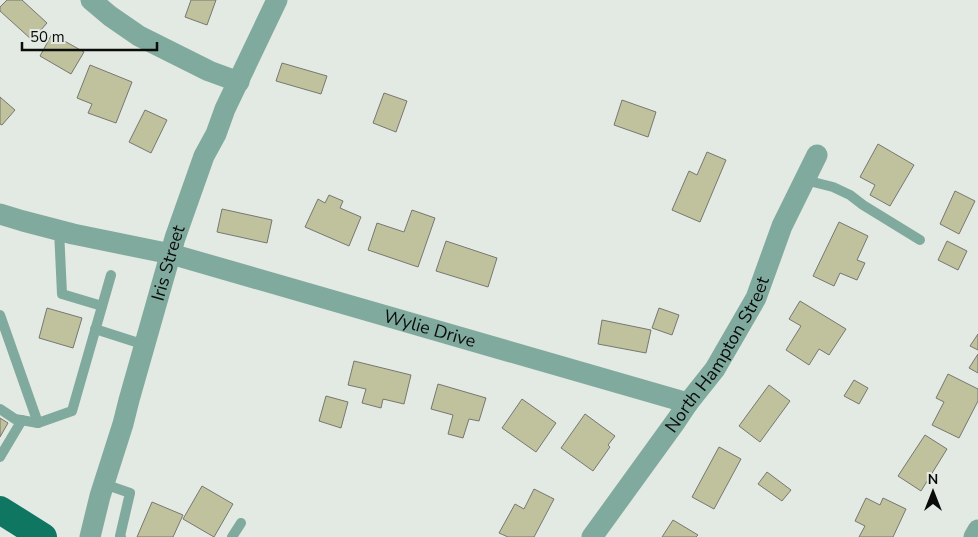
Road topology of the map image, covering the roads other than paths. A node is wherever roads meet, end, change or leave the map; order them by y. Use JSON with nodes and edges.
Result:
{"nodes":[{"id":1,"x":91,"y":0,"type":"edge"},
{"id":2,"x":277,"y":0,"type":"edge"},
{"id":3,"x":239,"y":82,"type":"junction"},
{"id":4,"x":817,"y":155,"type":"dead end"},
{"id":5,"x":805,"y":180,"type":"junction"},
{"id":6,"x":0,"y":214,"type":"edge"},
{"id":7,"x":60,"y":230,"type":"junction"},
{"id":8,"x":920,"y":240,"type":"dead end"},
{"id":9,"x":171,"y":254,"type":"junction"},
{"id":10,"x":110,"y":275,"type":"dead end"},
{"id":11,"x":102,"y":306,"type":"junction"},
{"id":12,"x":0,"y":315,"type":"edge"},
{"id":13,"x":95,"y":329,"type":"junction"},
{"id":14,"x":145,"y":345,"type":"junction"},
{"id":15,"x":688,"y":404,"type":"junction"},
{"id":16,"x":0,"y":409,"type":"edge"},
{"id":17,"x":22,"y":420,"type":"junction"},
{"id":18,"x":38,"y":423,"type":"junction"},
{"id":19,"x":0,"y":456,"type":"edge"},
{"id":20,"x":104,"y":484,"type":"junction"},
{"id":21,"x":0,"y":510,"type":"edge"},
{"id":22,"x":241,"y":523,"type":"dead end"},
{"id":23,"x":978,"y":530,"type":"edge"},
{"id":24,"x":43,"y":537,"type":"edge"},
{"id":25,"x":90,"y":537,"type":"edge"},
{"id":26,"x":122,"y":537,"type":"edge"},
{"id":27,"x":232,"y":537,"type":"edge"},
{"id":28,"x":592,"y":537,"type":"edge"},
{"id":29,"x":974,"y":537,"type":"edge"}],
"edges":[{"from":1,"to":3,"type":"street"},
{"from":2,"to":3,"type":"street","name":"Iris Street"},
{"from":3,"to":9,"type":"street","name":"Iris Street"},
{"from":4,"to":5,"type":"street","name":"North Hampton Street"},
{"from":5,"to":8,"type":"lane"},
{"from":5,"to":15,"type":"street","name":"North Hampton Street"},
{"from":6,"to":7,"type":"street","name":"Wylie Drive"},
{"from":7,"to":9,"type":"street","name":"Wylie Drive"},
{"from":7,"to":11,"type":"lane"},
{"from":9,"to":14,"type":"street","name":"Iris Street"},
{"from":9,"to":15,"type":"street","name":"Wylie Drive"},
{"from":10,"to":11,"type":"lane"},
{"from":11,"to":13,"type":"lane"},
{"from":12,"to":18,"type":"lane"},
{"from":13,"to":14,"type":"lane"},
{"from":13,"to":18,"type":"lane"},
{"from":14,"to":20,"type":"street","name":"Iris Street"},
{"from":15,"to":28,"type":"street","name":"North Hampton Street"},
{"from":16,"to":17,"type":"lane"},
{"from":17,"to":18,"type":"lane"},
{"from":17,"to":19,"type":"lane"},
{"from":20,"to":25,"type":"street","name":"Iris Street"},
{"from":20,"to":26,"type":"lane"},
{"from":21,"to":24,"type":"main road"},
{"from":22,"to":27,"type":"lane"},
{"from":23,"to":29,"type":"street"}]}
